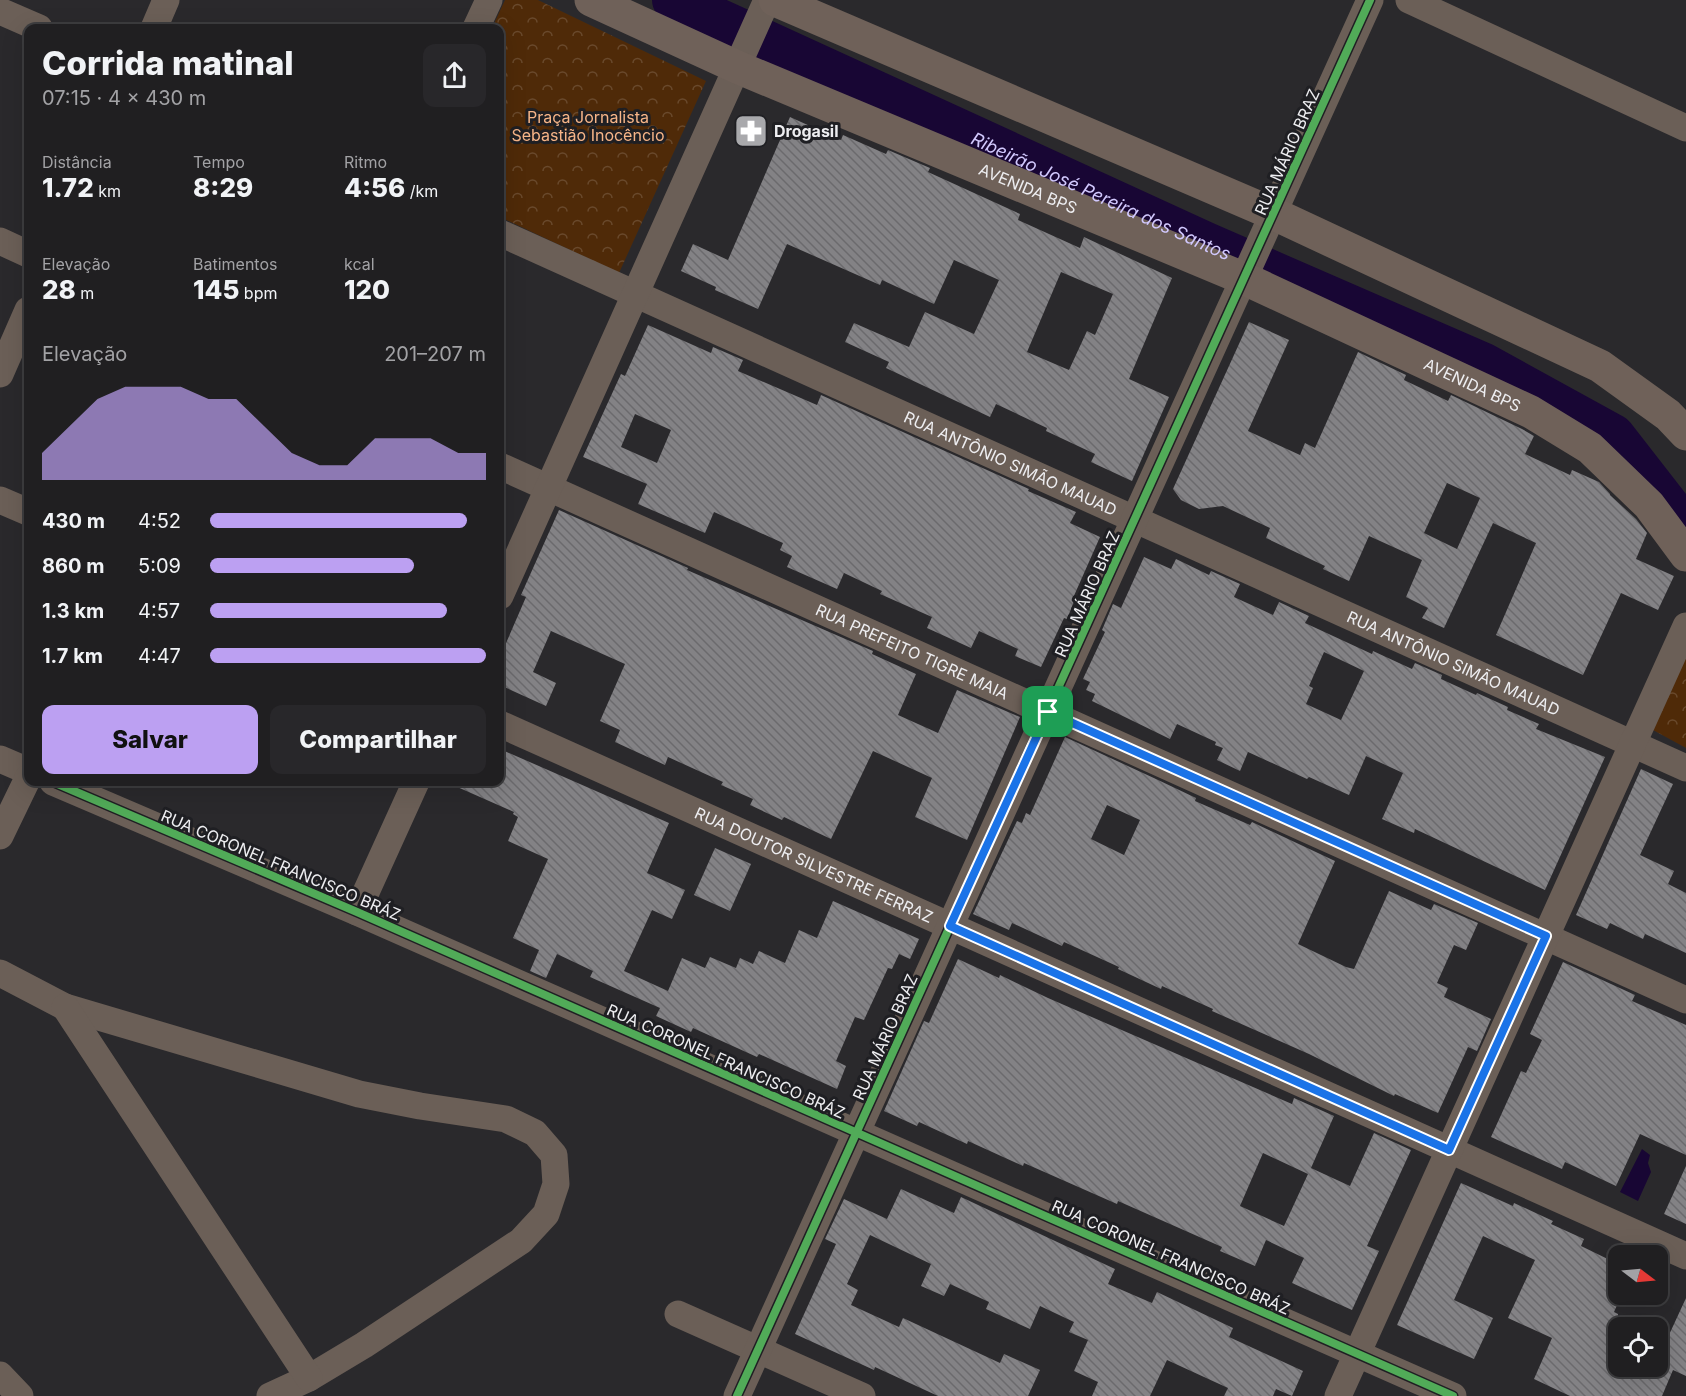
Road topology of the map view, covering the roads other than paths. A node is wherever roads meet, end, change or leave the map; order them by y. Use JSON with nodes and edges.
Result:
{"nodes":[{"id":1,"x":166,"y":0,"type":"edge"},
{"id":2,"x":489,"y":0,"type":"edge"},
{"id":3,"x":591,"y":0,"type":"edge"},
{"id":4,"x":1370,"y":0,"type":"edge"},
{"id":5,"x":1409,"y":0,"type":"edge"},
{"id":6,"x":769,"y":3,"type":"edge"},
{"id":7,"x":0,"y":11,"type":"edge"},
{"id":8,"x":30,"y":24,"type":"edge"},
{"id":9,"x":156,"y":24,"type":"edge"},
{"id":10,"x":478,"y":24,"type":"edge"},
{"id":11,"x":739,"y":62,"type":"junction"},
{"id":12,"x":1686,"y":128,"type":"edge"},
{"id":13,"x":1271,"y":220,"type":"junction"},
{"id":14,"x":504,"y":234,"type":"edge"},
{"id":15,"x":0,"y":241,"type":"edge"},
{"id":16,"x":24,"y":252,"type":"edge"},
{"id":17,"x":1248,"y":273,"type":"junction"},
{"id":18,"x":636,"y":293,"type":"junction"},
{"id":19,"x":24,"y":319,"type":"edge"},
{"id":20,"x":0,"y":374,"type":"edge"},
{"id":21,"x":1686,"y":434,"type":"edge"},
{"id":22,"x":504,"y":468,"type":"edge"},
{"id":23,"x":548,"y":488,"type":"junction"},
{"id":24,"x":0,"y":500,"type":"edge"},
{"id":25,"x":24,"y":510,"type":"edge"},
{"id":26,"x":1136,"y":519,"type":"junction"},
{"id":27,"x":1686,"y":555,"type":"edge"},
{"id":28,"x":504,"y":587,"type":"edge"},
{"id":29,"x":1686,"y":626,"type":"edge"},
{"id":30,"x":1048,"y":712,"type":"junction"},
{"id":31,"x":504,"y":726,"type":"edge"},
{"id":32,"x":1633,"y":744,"type":"junction"},
{"id":33,"x":0,"y":759,"type":"edge"},
{"id":34,"x":1686,"y":768,"type":"edge"},
{"id":35,"x":24,"y":769,"type":"edge"},
{"id":36,"x":24,"y":786,"type":"edge"},
{"id":37,"x":62,"y":786,"type":"edge"},
{"id":38,"x":414,"y":786,"type":"edge"},
{"id":39,"x":0,"y":836,"type":"edge"},
{"id":40,"x":357,"y":912,"type":"junction"},
{"id":41,"x":950,"y":926,"type":"junction"},
{"id":42,"x":1546,"y":936,"type":"junction"},
{"id":43,"x":0,"y":973,"type":"edge"},
{"id":44,"x":1686,"y":1000,"type":"edge"},
{"id":45,"x":65,"y":1007,"type":"junction"},
{"id":46,"x":856,"y":1134,"type":"junction"},
{"id":47,"x":1449,"y":1150,"type":"junction"},
{"id":48,"x":1686,"y":1256,"type":"edge"},
{"id":49,"x":678,"y":1314,"type":"dead end"},
{"id":50,"x":758,"y":1350,"type":"junction"},
{"id":51,"x":1357,"y":1353,"type":"junction"},
{"id":52,"x":0,"y":1375,"type":"edge"},
{"id":53,"x":309,"y":1378,"type":"junction"},
{"id":54,"x":21,"y":1396,"type":"edge"},
{"id":55,"x":270,"y":1396,"type":"edge"},
{"id":56,"x":737,"y":1396,"type":"edge"},
{"id":57,"x":862,"y":1396,"type":"edge"},
{"id":58,"x":1338,"y":1396,"type":"edge"},
{"id":59,"x":1453,"y":1396,"type":"edge"}],
"edges":[{"from":1,"to":9,"type":"street"},
{"from":2,"to":10,"type":"street"},
{"from":3,"to":11,"type":"main road","name":"AVENIDA BPS"},
{"from":4,"to":13,"type":"street","name":"RUA MÁRIO BRAZ"},
{"from":5,"to":12,"type":"street"},
{"from":6,"to":11,"type":"street"},
{"from":6,"to":13,"type":"main road"},
{"from":7,"to":8,"type":"street"},
{"from":11,"to":17,"type":"main road","name":"AVENIDA BPS"},
{"from":11,"to":18,"type":"street"},
{"from":13,"to":17,"type":"street","name":"RUA MÁRIO BRAZ"},
{"from":13,"to":21,"type":"main road"},
{"from":14,"to":18,"type":"street","name":"RUA ANTÔNIO SIMÃO MAUAD"},
{"from":15,"to":16,"type":"street"},
{"from":17,"to":26,"type":"street","name":"RUA MÁRIO BRAZ"},
{"from":17,"to":27,"type":"main road","name":"AVENIDA BPS"},
{"from":18,"to":23,"type":"street"},
{"from":18,"to":26,"type":"street","name":"RUA ANTÔNIO SIMÃO MAUAD"},
{"from":19,"to":20,"type":"street"},
{"from":22,"to":23,"type":"street","name":"RUA PREFEITO TIGRE MAIA"},
{"from":23,"to":28,"type":"street"},
{"from":23,"to":30,"type":"street","name":"RUA PREFEITO TIGRE MAIA"},
{"from":24,"to":25,"type":"street"},
{"from":26,"to":30,"type":"street","name":"RUA MÁRIO BRAZ"},
{"from":26,"to":32,"type":"street","name":"RUA ANTÔNIO SIMÃO MAUAD"},
{"from":29,"to":32,"type":"street"},
{"from":30,"to":41,"type":"street","name":"RUA MÁRIO BRAZ"},
{"from":30,"to":42,"type":"street","name":"RUA PREFEITO TIGRE MAIA"},
{"from":31,"to":41,"type":"street","name":"RUA DOUTOR SILVESTRE FERRAZ"},
{"from":32,"to":34,"type":"street","name":"RUA ANTÔNIO SIMÃO MAUAD"},
{"from":32,"to":42,"type":"street"},
{"from":33,"to":35,"type":"street"},
{"from":36,"to":39,"type":"street"},
{"from":37,"to":40,"type":"street","name":"RUA CORONEL FRANCISCO BRÁZ"},
{"from":38,"to":40,"type":"street"},
{"from":40,"to":46,"type":"street","name":"RUA CORONEL FRANCISCO BRÁZ"},
{"from":41,"to":46,"type":"street","name":"RUA MÁRIO BRAZ"},
{"from":41,"to":47,"type":"street","name":"RUA DOUTOR SILVESTRE FERRAZ"},
{"from":42,"to":44,"type":"street","name":"RUA PREFEITO TIGRE MAIA"},
{"from":42,"to":47,"type":"street"},
{"from":43,"to":45,"type":"street"},
{"from":45,"to":53,"type":"street"},
{"from":45,"to":53,"type":"street"},
{"from":46,"to":50,"type":"street","name":"RUA MÁRIO BRAZ"},
{"from":46,"to":51,"type":"street","name":"RUA CORONEL FRANCISCO BRÁZ"},
{"from":47,"to":48,"type":"street","name":"RUA DOUTOR SILVESTRE FERRAZ"},
{"from":47,"to":51,"type":"street"},
{"from":49,"to":50,"type":"street"},
{"from":50,"to":56,"type":"street","name":"RUA MÁRIO BRAZ"},
{"from":50,"to":57,"type":"street"},
{"from":51,"to":58,"type":"street"},
{"from":51,"to":59,"type":"street","name":"RUA CORONEL FRANCISCO BRÁZ"},
{"from":52,"to":54,"type":"street"},
{"from":53,"to":55,"type":"street"}]}
